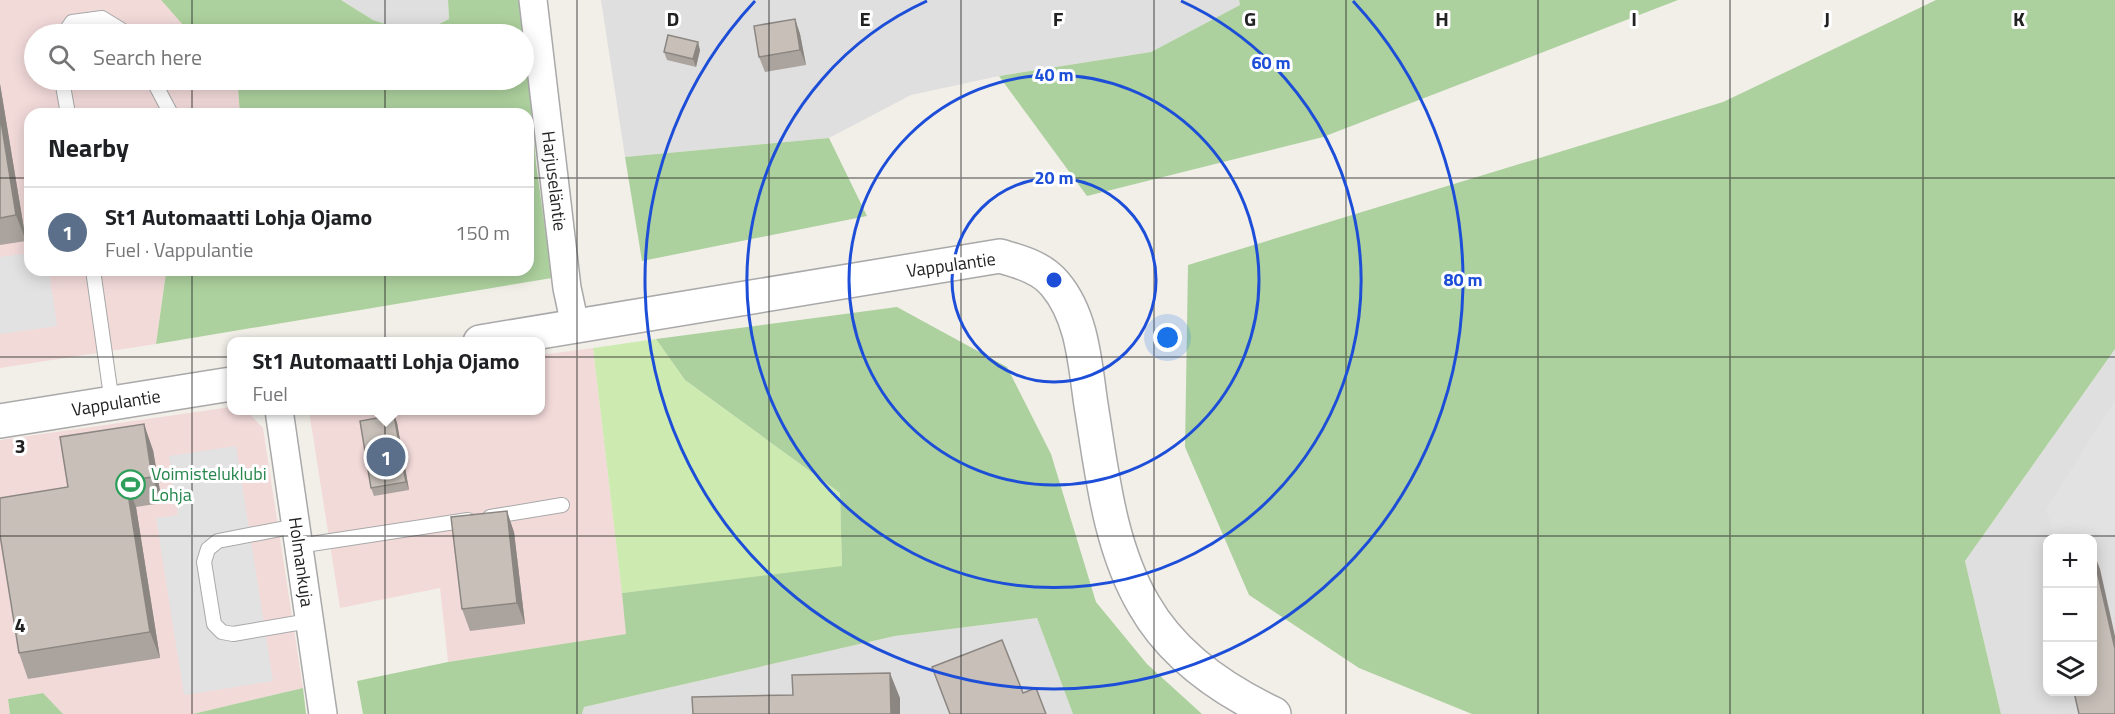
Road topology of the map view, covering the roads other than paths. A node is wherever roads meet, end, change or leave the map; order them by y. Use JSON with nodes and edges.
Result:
{"nodes":[{"id":1,"x":533,"y":0,"type":"edge"},
{"id":2,"x":71,"y":24,"type":"edge"},
{"id":3,"x":112,"y":24,"type":"edge"},
{"id":4,"x":64,"y":90,"type":"edge"},
{"id":5,"x":158,"y":90,"type":"edge"},
{"id":6,"x":67,"y":108,"type":"edge"},
{"id":7,"x":168,"y":108,"type":"edge"},
{"id":8,"x":94,"y":276,"type":"edge"},
{"id":9,"x":575,"y":325,"type":"junction"},
{"id":10,"x":508,"y":337,"type":"edge"},
{"id":11,"x":227,"y":385,"type":"edge"},
{"id":12,"x":112,"y":403,"type":"junction"},
{"id":13,"x":280,"y":415,"type":"edge"},
{"id":14,"x":0,"y":421,"type":"edge"},
{"id":15,"x":562,"y":505,"type":"dead end"},
{"id":16,"x":297,"y":536,"type":"junction"},
{"id":17,"x":309,"y":621,"type":"junction"},
{"id":18,"x":323,"y":714,"type":"edge"},
{"id":19,"x":1274,"y":714,"type":"edge"}],
"edges":[{"from":1,"to":9,"type":"street","name":"Harjuseläntie"},
{"from":2,"to":3,"type":"lane"},
{"from":4,"to":6,"type":"lane"},
{"from":5,"to":7,"type":"lane"},
{"from":8,"to":12,"type":"lane"},
{"from":9,"to":10,"type":"street","name":"Vappulantie"},
{"from":9,"to":19,"type":"street","name":"Vappulantie"},
{"from":11,"to":12,"type":"street","name":"Vappulantie"},
{"from":12,"to":14,"type":"street","name":"Vappulantie"},
{"from":13,"to":16,"type":"street","name":"Holmankuja"},
{"from":15,"to":16,"type":"lane"},
{"from":16,"to":17,"type":"street","name":"Holmankuja"},
{"from":16,"to":17,"type":"lane"},
{"from":17,"to":18,"type":"street","name":"Holmankuja"}]}
